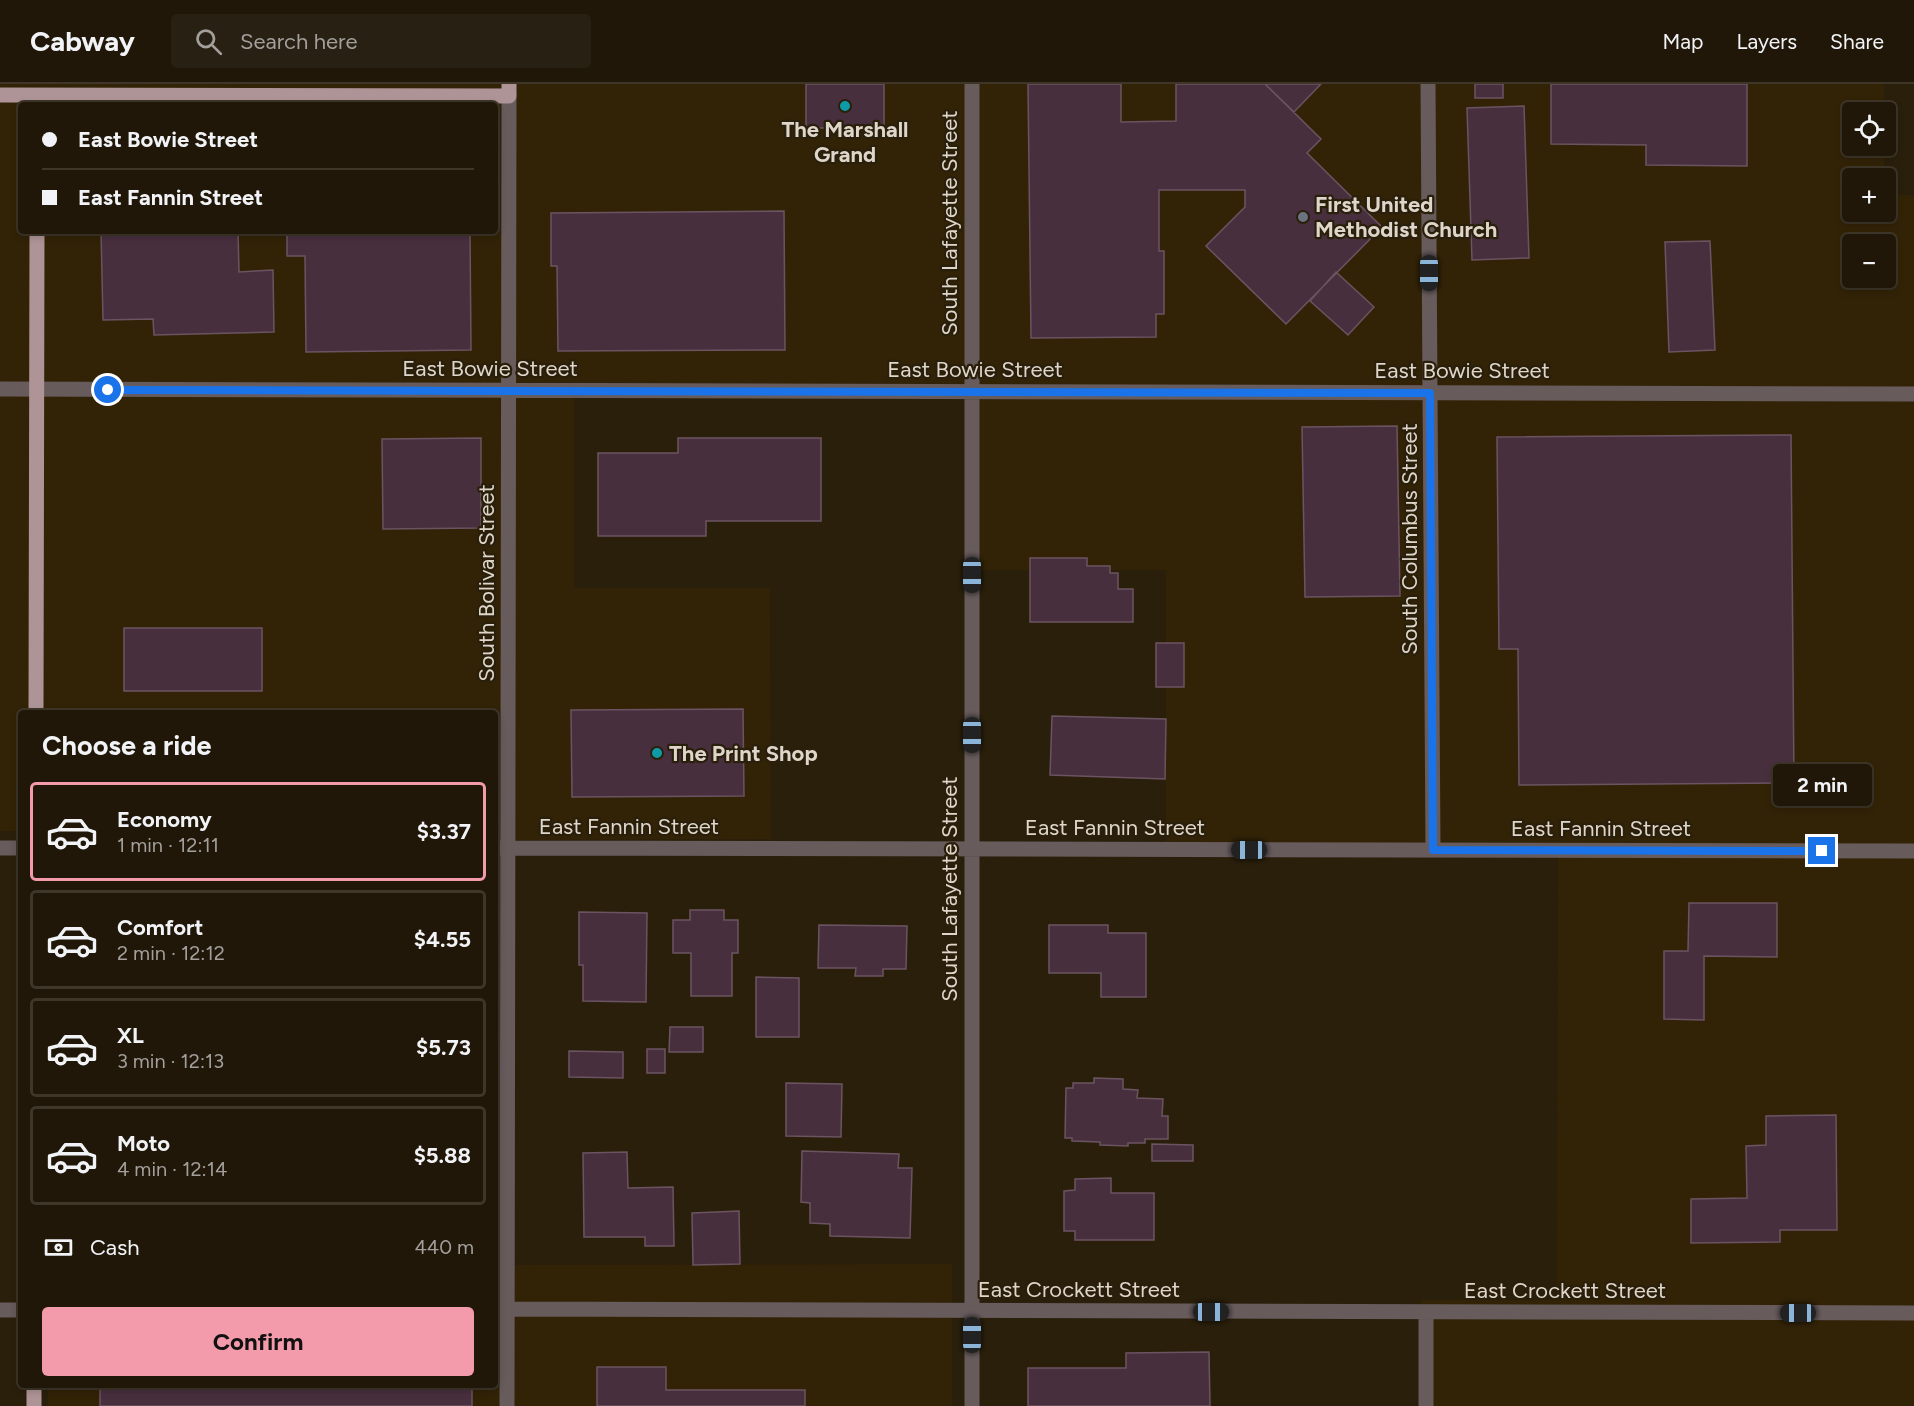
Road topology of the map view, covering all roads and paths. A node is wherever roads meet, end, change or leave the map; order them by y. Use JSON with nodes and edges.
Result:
{"nodes":[{"id":1,"x":972,"y":84,"type":"edge"},
{"id":2,"x":1428,"y":84,"type":"edge"},
{"id":3,"x":509,"y":90,"type":"edge"},
{"id":4,"x":0,"y":95,"type":"edge"},
{"id":5,"x":38,"y":100,"type":"edge"},
{"id":6,"x":37,"y":234,"type":"edge"},
{"id":7,"x":0,"y":389,"type":"edge"},
{"id":8,"x":37,"y":389,"type":"junction"},
{"id":9,"x":508,"y":390,"type":"junction"},
{"id":10,"x":972,"y":392,"type":"junction"},
{"id":11,"x":1430,"y":393,"type":"junction"},
{"id":12,"x":1914,"y":394,"type":"edge"},
{"id":13,"x":36,"y":710,"type":"edge"},
{"id":14,"x":0,"y":848,"type":"edge"},
{"id":15,"x":18,"y":848,"type":"edge"},
{"id":16,"x":502,"y":848,"type":"edge"},
{"id":17,"x":972,"y":849,"type":"junction"},
{"id":18,"x":1433,"y":850,"type":"junction"},
{"id":19,"x":1914,"y":851,"type":"edge"},
{"id":20,"x":501,"y":1309,"type":"edge"},
{"id":21,"x":0,"y":1310,"type":"edge"},
{"id":22,"x":18,"y":1310,"type":"edge"},
{"id":23,"x":972,"y":1312,"type":"junction"},
{"id":24,"x":1426,"y":1312,"type":"junction"},
{"id":25,"x":1914,"y":1313,"type":"edge"},
{"id":26,"x":34,"y":1388,"type":"edge"},
{"id":27,"x":34,"y":1406,"type":"edge"},
{"id":28,"x":507,"y":1406,"type":"edge"},
{"id":29,"x":972,"y":1406,"type":"edge"},
{"id":30,"x":1426,"y":1406,"type":"edge"}],
"edges":[{"from":1,"to":10,"type":"street","name":"South Lafayette Street"},
{"from":2,"to":11,"type":"street","name":"South Columbus Street"},
{"from":3,"to":5,"type":"main road"},
{"from":3,"to":9,"type":"street","name":"South Bolivar Street"},
{"from":4,"to":5,"type":"main road"},
{"from":6,"to":8,"type":"main road"},
{"from":7,"to":8,"type":"street","name":"East Bowie Street"},
{"from":8,"to":9,"type":"street","name":"East Bowie Street"},
{"from":8,"to":13,"type":"main road"},
{"from":9,"to":10,"type":"street","name":"East Bowie Street"},
{"from":9,"to":16,"type":"street","name":"South Bolivar Street"},
{"from":10,"to":11,"type":"street","name":"East Bowie Street"},
{"from":10,"to":17,"type":"street","name":"South Lafayette Street"},
{"from":11,"to":12,"type":"street","name":"East Bowie Street"},
{"from":11,"to":18,"type":"street","name":"South Columbus Street"},
{"from":14,"to":15,"type":"street"},
{"from":16,"to":17,"type":"street","name":"East Fannin Street"},
{"from":16,"to":20,"type":"street","name":"South Bolivar Street"},
{"from":17,"to":18,"type":"street","name":"East Fannin Street"},
{"from":17,"to":23,"type":"street","name":"South Lafayette Street"},
{"from":18,"to":19,"type":"street","name":"East Fannin Street"},
{"from":20,"to":23,"type":"street","name":"East Crockett Street"},
{"from":20,"to":28,"type":"street","name":"South Bolivar Street"},
{"from":21,"to":22,"type":"street"},
{"from":23,"to":24,"type":"street","name":"East Crockett Street"},
{"from":23,"to":29,"type":"street","name":"South Lafayette Street"},
{"from":24,"to":25,"type":"street","name":"East Crockett Street"},
{"from":24,"to":30,"type":"street"},
{"from":26,"to":27,"type":"main road"}]}
